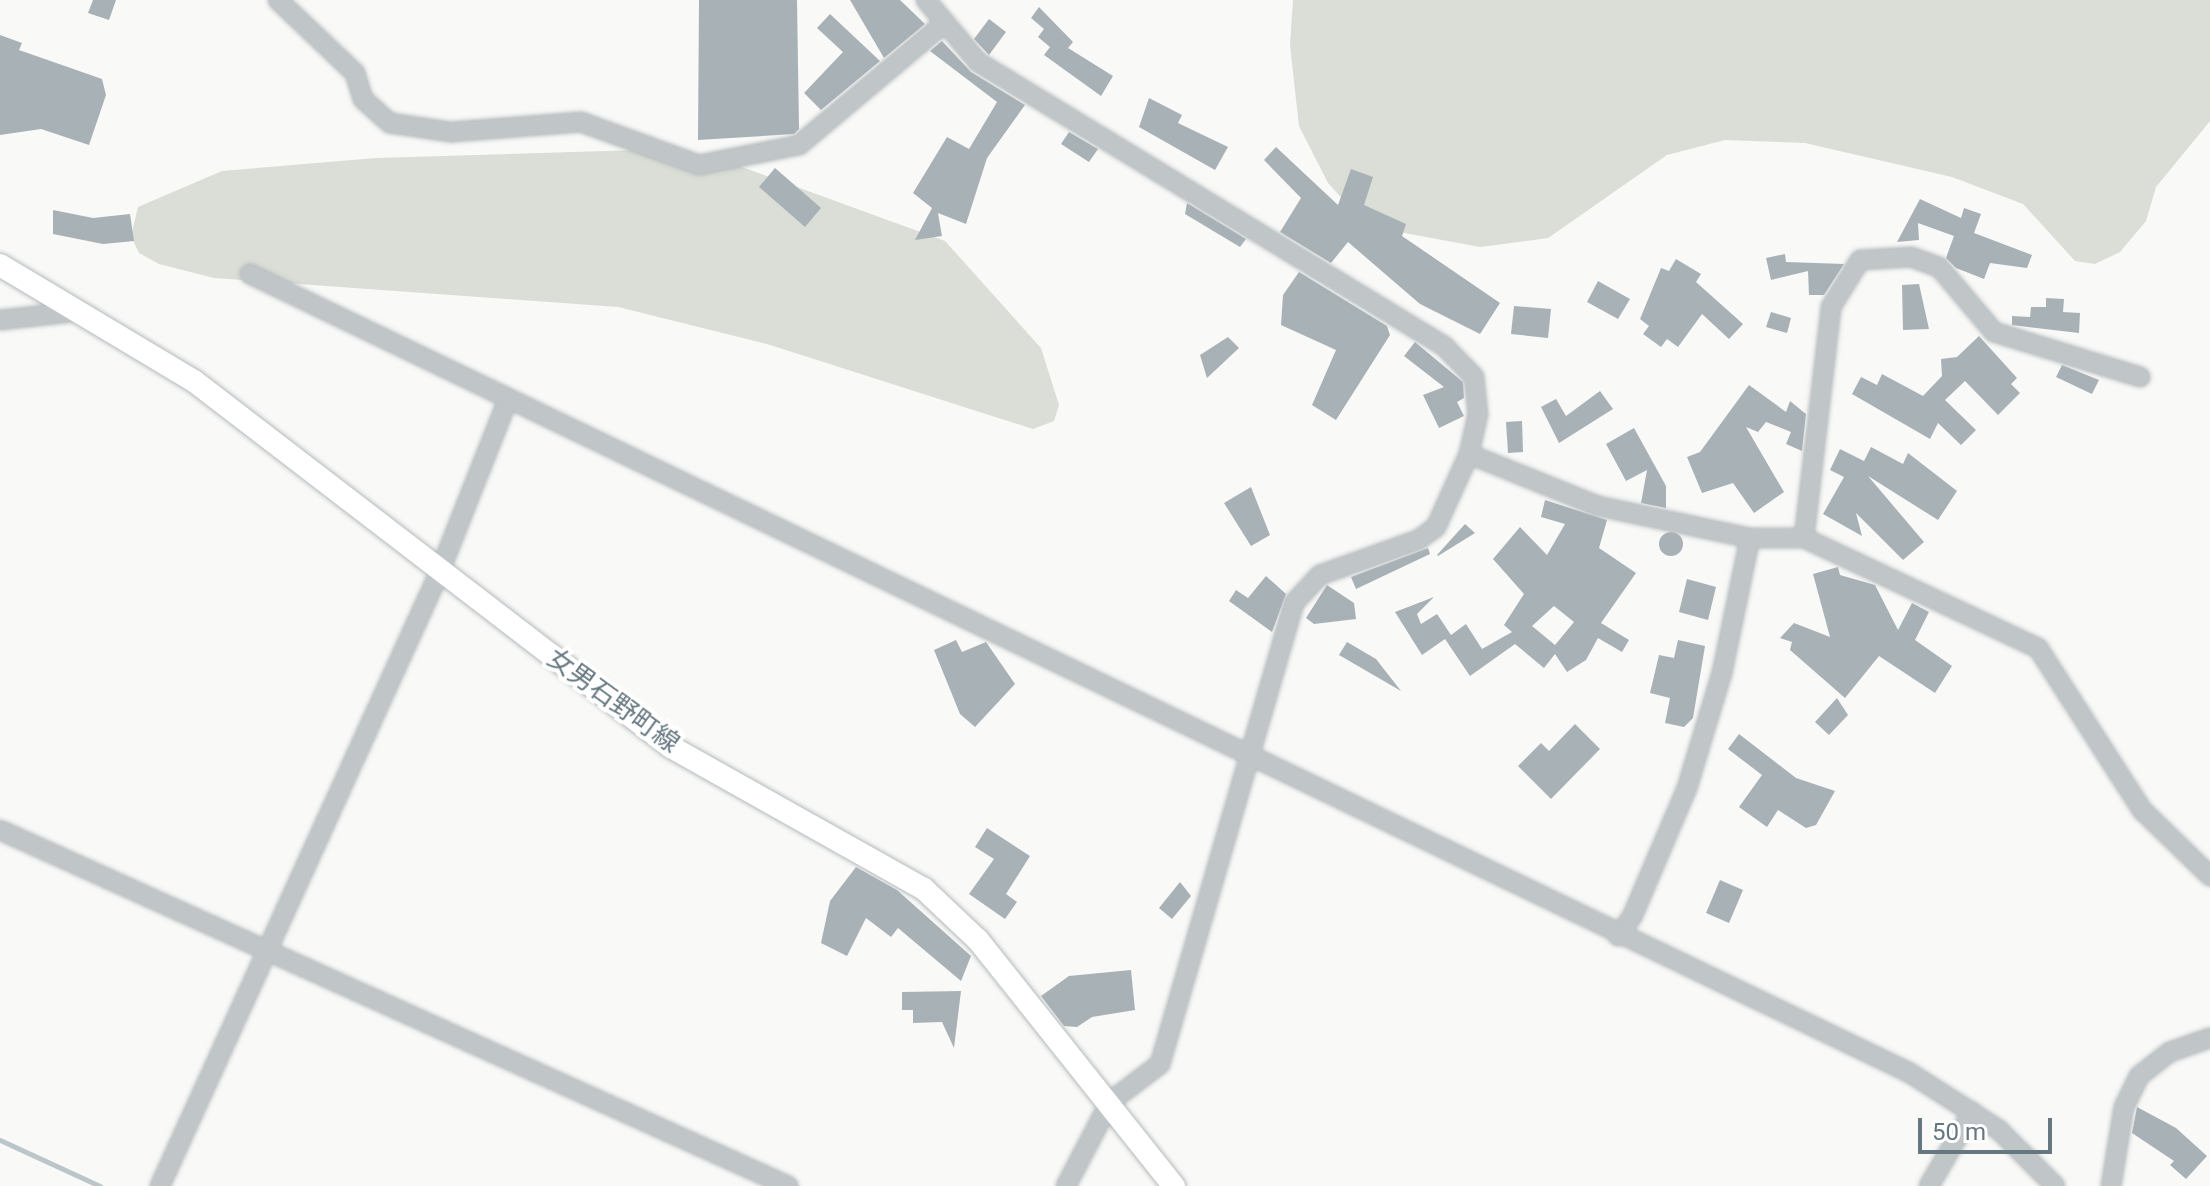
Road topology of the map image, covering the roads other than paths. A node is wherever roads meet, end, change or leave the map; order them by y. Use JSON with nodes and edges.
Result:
{"nodes":[{"id":1,"x":278,"y":0,"type":"edge"},
{"id":2,"x":926,"y":0,"type":"edge"},
{"id":3,"x":942,"y":25,"type":"junction"},
{"id":4,"x":0,"y":265,"type":"edge"},
{"id":5,"x":250,"y":274,"type":"dead end"},
{"id":6,"x":84,"y":311,"type":"junction"},
{"id":7,"x":0,"y":320,"type":"edge"},
{"id":8,"x":2140,"y":377,"type":"dead end"},
{"id":9,"x":508,"y":399,"type":"junction"},
{"id":10,"x":1469,"y":454,"type":"junction"},
{"id":11,"x":1750,"y":538,"type":"junction"},
{"id":12,"x":1804,"y":538,"type":"junction"},
{"id":13,"x":440,"y":571,"type":"junction"},
{"id":14,"x":1252,"y":753,"type":"junction"},
{"id":15,"x":0,"y":830,"type":"edge"},
{"id":16,"x":2210,"y":876,"type":"edge"},
{"id":17,"x":1618,"y":936,"type":"junction"},
{"id":18,"x":266,"y":950,"type":"junction"},
{"id":19,"x":2210,"y":1038,"type":"edge"},
{"id":20,"x":1110,"y":1102,"type":"junction"},
{"id":21,"x":1972,"y":1112,"type":"junction"},
{"id":22,"x":160,"y":1186,"type":"edge"},
{"id":23,"x":788,"y":1186,"type":"edge"},
{"id":24,"x":1066,"y":1186,"type":"edge"},
{"id":25,"x":1174,"y":1186,"type":"edge"},
{"id":26,"x":1929,"y":1186,"type":"edge"},
{"id":27,"x":2055,"y":1186,"type":"edge"},
{"id":28,"x":2111,"y":1186,"type":"edge"}],
"edges":[{"from":1,"to":3,"type":"street"},
{"from":2,"to":3,"type":"street"},
{"from":3,"to":10,"type":"street"},
{"from":4,"to":6,"type":"main road","name":"女男石野町線"},
{"from":5,"to":9,"type":"street"},
{"from":6,"to":7,"type":"street"},
{"from":6,"to":13,"type":"main road","name":"女男石野町線"},
{"from":8,"to":12,"type":"street"},
{"from":9,"to":13,"type":"street"},
{"from":9,"to":14,"type":"street"},
{"from":10,"to":11,"type":"street"},
{"from":10,"to":14,"type":"street"},
{"from":11,"to":12,"type":"street"},
{"from":11,"to":17,"type":"street"},
{"from":12,"to":16,"type":"street"},
{"from":13,"to":18,"type":"street"},
{"from":13,"to":20,"type":"main road","name":"女男石野町線"},
{"from":14,"to":17,"type":"street"},
{"from":14,"to":20,"type":"street"},
{"from":15,"to":18,"type":"street"},
{"from":17,"to":21,"type":"street"},
{"from":18,"to":22,"type":"street"},
{"from":18,"to":23,"type":"street"},
{"from":19,"to":28,"type":"street"},
{"from":20,"to":24,"type":"street"},
{"from":20,"to":25,"type":"main road","name":"女男石野町線"},
{"from":21,"to":26,"type":"street"},
{"from":21,"to":27,"type":"street"}]}
